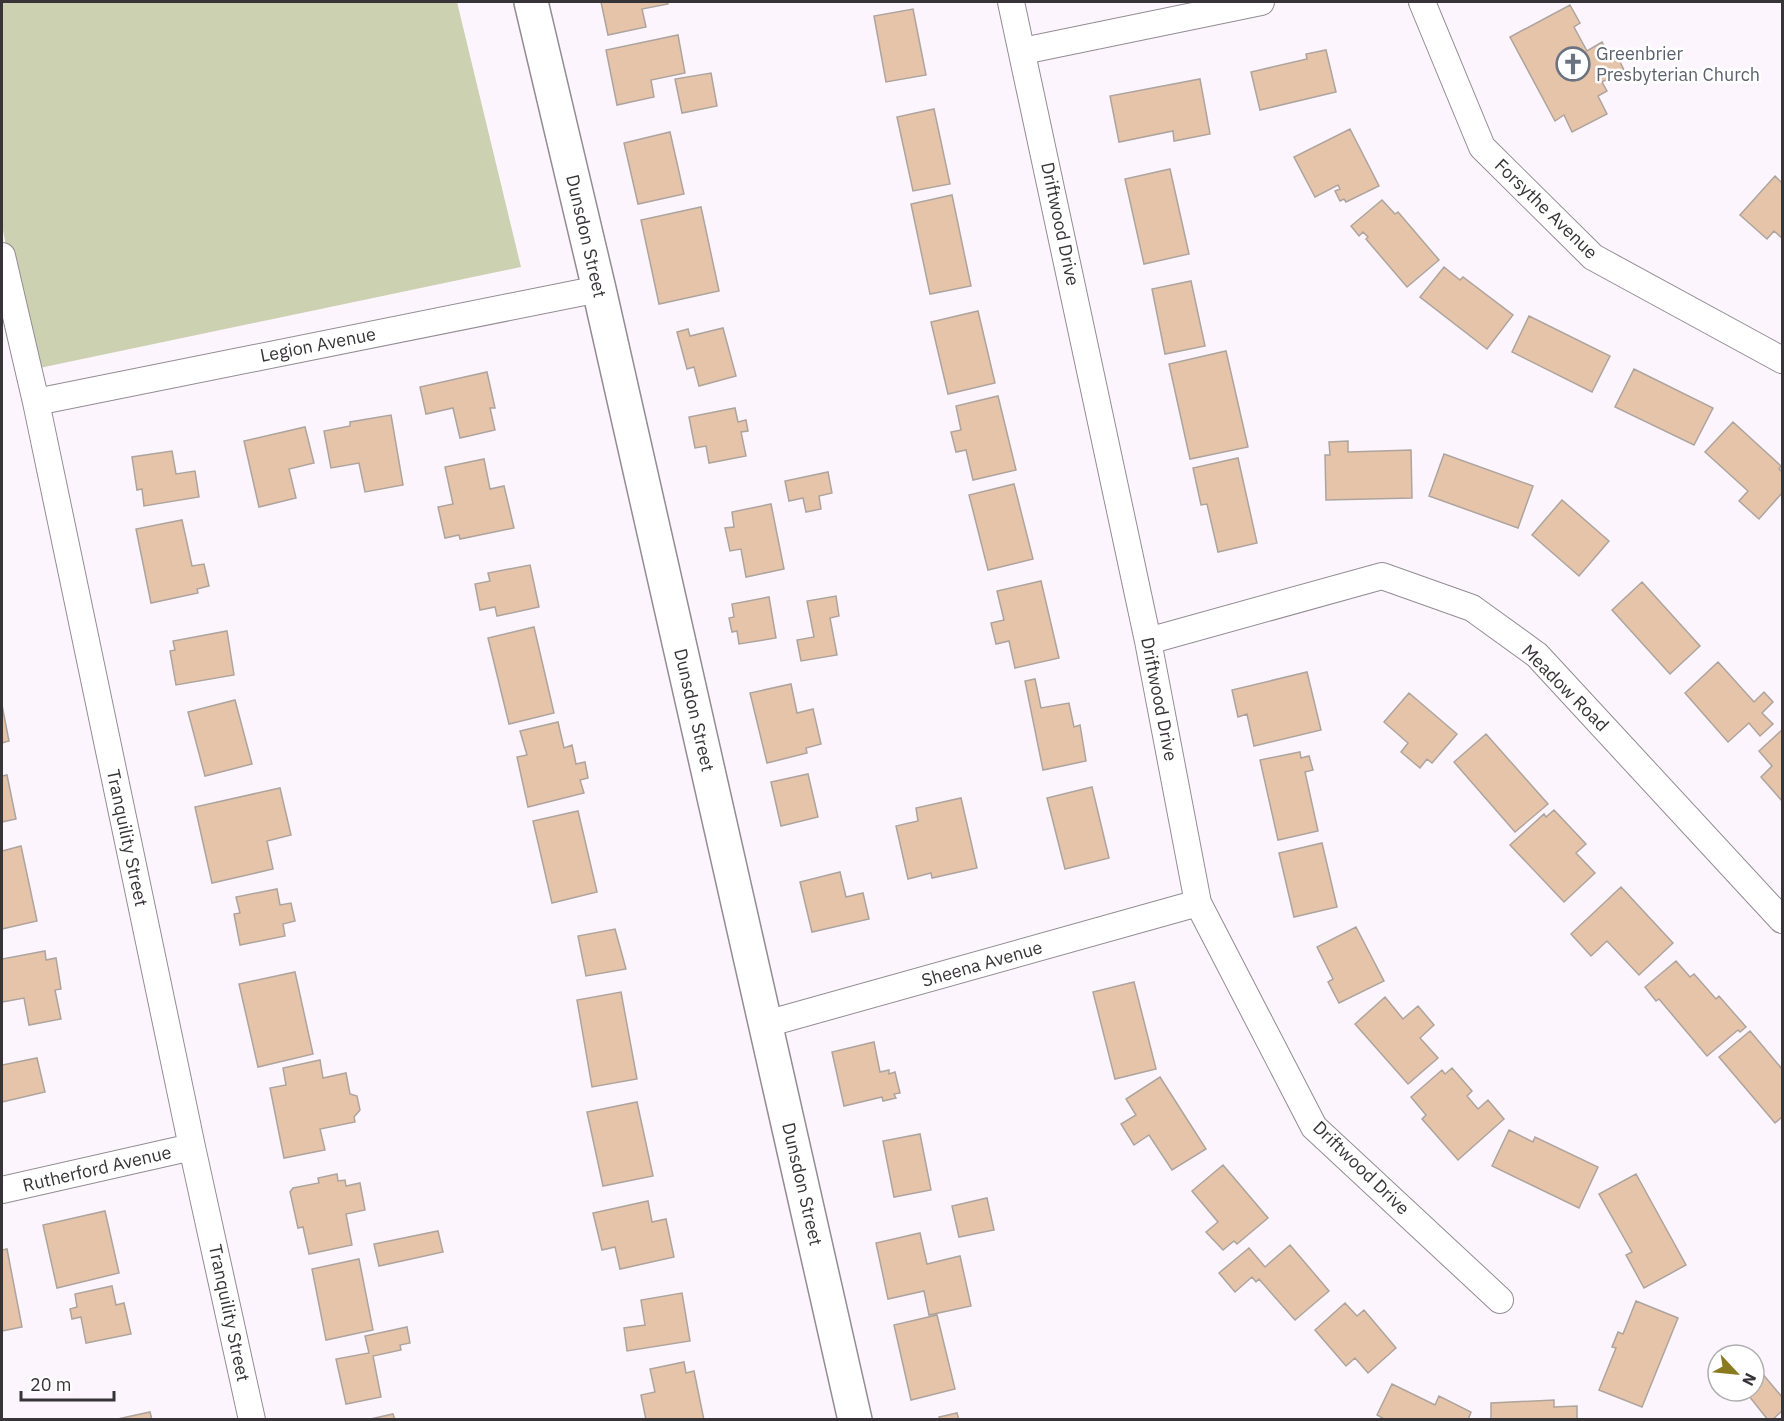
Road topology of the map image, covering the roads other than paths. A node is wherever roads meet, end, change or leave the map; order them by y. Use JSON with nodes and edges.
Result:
{"nodes":[{"id":1,"x":531,"y":2,"type":"edge"},
{"id":2,"x":1011,"y":2,"type":"edge"},
{"id":3,"x":1261,"y":2,"type":"edge"},
{"id":4,"x":1422,"y":2,"type":"edge"},
{"id":5,"x":1023,"y":51,"type":"junction"},
{"id":6,"x":2,"y":256,"type":"edge"},
{"id":7,"x":599,"y":289,"type":"junction"},
{"id":8,"x":1782,"y":360,"type":"edge"},
{"id":9,"x":36,"y":402,"type":"junction"},
{"id":10,"x":1148,"y":641,"type":"junction"},
{"id":11,"x":1198,"y":903,"type":"junction"},
{"id":12,"x":1782,"y":920,"type":"edge"},
{"id":13,"x":766,"y":1024,"type":"junction"},
{"id":14,"x":192,"y":1147,"type":"junction"},
{"id":15,"x":2,"y":1190,"type":"edge"},
{"id":16,"x":1500,"y":1300,"type":"dead end"},
{"id":17,"x":252,"y":1419,"type":"edge"},
{"id":18,"x":855,"y":1419,"type":"edge"}],
"edges":[{"from":1,"to":7,"type":"main road","name":"Dunsdon Street"},
{"from":2,"to":5,"type":"street","name":"Driftwood Drive"},
{"from":3,"to":5,"type":"street"},
{"from":4,"to":8,"type":"street","name":"Forsythe Avenue"},
{"from":5,"to":10,"type":"street","name":"Driftwood Drive"},
{"from":6,"to":9,"type":"street","name":"Tranquility Street"},
{"from":7,"to":9,"type":"street","name":"Legion Avenue"},
{"from":7,"to":13,"type":"main road","name":"Dunsdon Street"},
{"from":9,"to":14,"type":"street","name":"Tranquility Street"},
{"from":10,"to":11,"type":"street","name":"Driftwood Drive"},
{"from":10,"to":12,"type":"street","name":"Meadow Road"},
{"from":11,"to":13,"type":"street","name":"Sheena Avenue"},
{"from":11,"to":16,"type":"street","name":"Driftwood Drive"},
{"from":13,"to":18,"type":"main road","name":"Dunsdon Street"},
{"from":14,"to":15,"type":"street","name":"Rutherford Avenue"},
{"from":14,"to":17,"type":"street","name":"Tranquility Street"}]}
